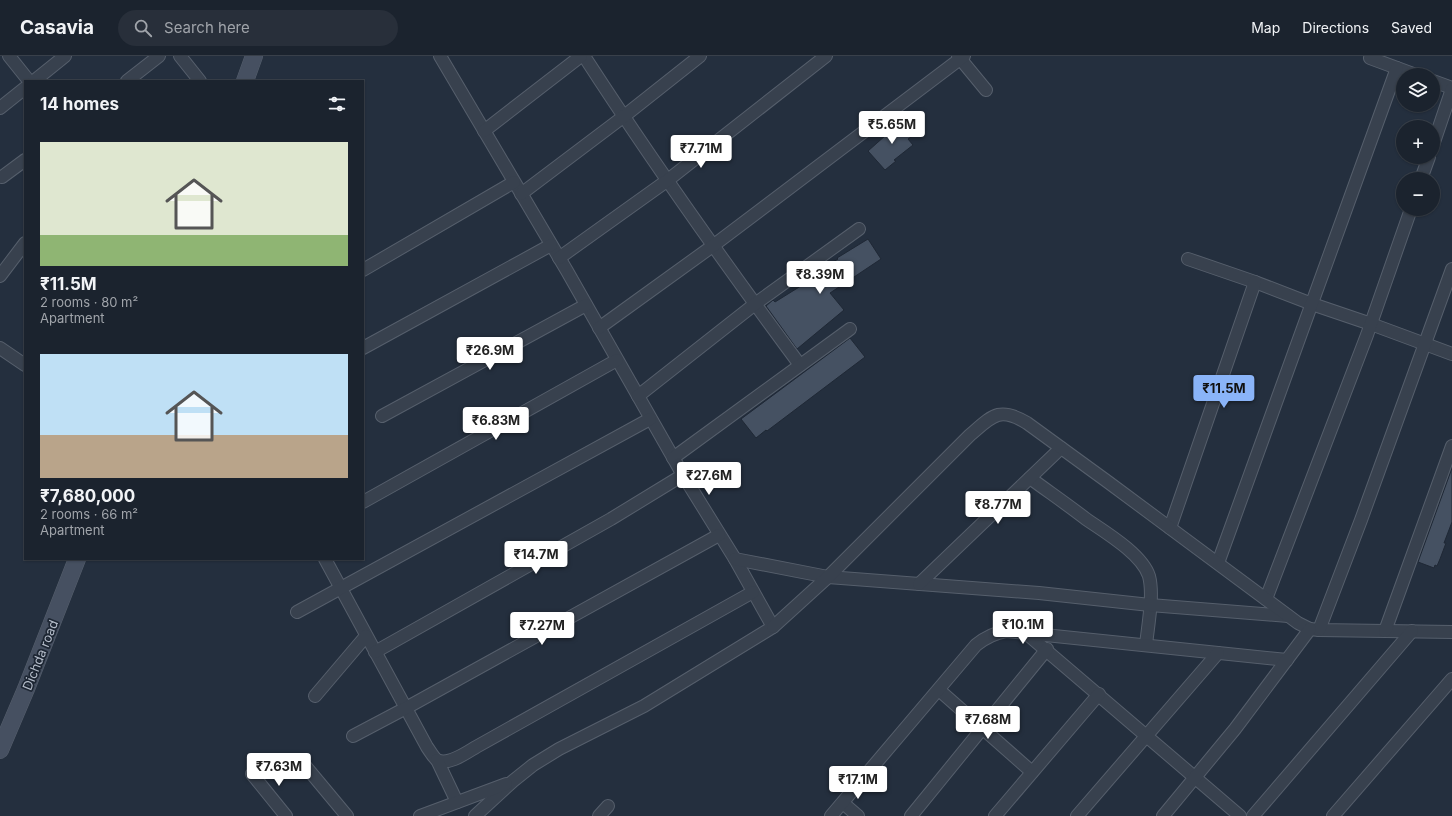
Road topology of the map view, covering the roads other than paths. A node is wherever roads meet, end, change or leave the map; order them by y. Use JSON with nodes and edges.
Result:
{"nodes":[{"id":1,"x":9,"y":56,"type":"edge"},
{"id":2,"x":65,"y":56,"type":"edge"},
{"id":3,"x":159,"y":56,"type":"edge"},
{"id":4,"x":180,"y":56,"type":"edge"},
{"id":5,"x":254,"y":56,"type":"edge"},
{"id":6,"x":581,"y":56,"type":"edge"},
{"id":7,"x":584,"y":56,"type":"edge"},
{"id":8,"x":700,"y":56,"type":"edge"},
{"id":9,"x":826,"y":56,"type":"edge"},
{"id":10,"x":960,"y":57,"type":"edge"},
{"id":11,"x":446,"y":58,"type":"edge"},
{"id":12,"x":1370,"y":58,"type":"dead end"},
{"id":13,"x":1397,"y":68,"type":"edge"},
{"id":14,"x":1396,"y":71,"type":"edge"},
{"id":15,"x":28,"y":80,"type":"edge"},
{"id":16,"x":35,"y":80,"type":"edge"},
{"id":17,"x":128,"y":80,"type":"edge"},
{"id":18,"x":199,"y":80,"type":"edge"},
{"id":19,"x":245,"y":80,"type":"edge"},
{"id":20,"x":1440,"y":84,"type":"edge"},
{"id":21,"x":24,"y":89,"type":"edge"},
{"id":22,"x":1452,"y":89,"type":"edge"},
{"id":23,"x":986,"y":90,"type":"dead end"},
{"id":24,"x":0,"y":108,"type":"edge"},
{"id":25,"x":623,"y":117,"type":"junction"},
{"id":26,"x":1440,"y":124,"type":"edge"},
{"id":27,"x":484,"y":131,"type":"junction"},
{"id":28,"x":24,"y":161,"type":"edge"},
{"id":29,"x":2,"y":178,"type":"dead end"},
{"id":30,"x":668,"y":180,"type":"junction"},
{"id":31,"x":514,"y":182,"type":"junction"},
{"id":32,"x":521,"y":194,"type":"junction"},
{"id":33,"x":1409,"y":216,"type":"edge"},
{"id":34,"x":859,"y":229,"type":"dead end"},
{"id":35,"x":24,"y":244,"type":"edge"},
{"id":36,"x":551,"y":244,"type":"junction"},
{"id":37,"x":714,"y":245,"type":"junction"},
{"id":38,"x":559,"y":258,"type":"junction"},
{"id":39,"x":1188,"y":259,"type":"dead end"},
{"id":40,"x":364,"y":269,"type":"edge"},
{"id":41,"x":1452,"y":269,"type":"edge"},
{"id":42,"x":0,"y":276,"type":"edge"},
{"id":43,"x":1255,"y":282,"type":"junction"},
{"id":44,"x":755,"y":304,"type":"junction"},
{"id":45,"x":1312,"y":304,"type":"junction"},
{"id":46,"x":586,"y":305,"type":"junction"},
{"id":47,"x":1371,"y":324,"type":"junction"},
{"id":48,"x":599,"y":328,"type":"junction"},
{"id":49,"x":850,"y":329,"type":"dead end"},
{"id":50,"x":1424,"y":344,"type":"junction"},
{"id":51,"x":364,"y":347,"type":"edge"},
{"id":52,"x":0,"y":348,"type":"edge"},
{"id":53,"x":1452,"y":354,"type":"edge"},
{"id":54,"x":617,"y":360,"type":"junction"},
{"id":55,"x":24,"y":364,"type":"edge"},
{"id":56,"x":800,"y":365,"type":"junction"},
{"id":57,"x":638,"y":396,"type":"junction"},
{"id":58,"x":382,"y":416,"type":"dead end"},
{"id":59,"x":650,"y":419,"type":"junction"},
{"id":60,"x":1452,"y":446,"type":"edge"},
{"id":61,"x":1061,"y":448,"type":"junction"},
{"id":62,"x":673,"y":458,"type":"junction"},
{"id":63,"x":683,"y":475,"type":"junction"},
{"id":64,"x":1030,"y":478,"type":"junction"},
{"id":65,"x":364,"y":501,"type":"edge"},
{"id":66,"x":1170,"y":528,"type":"junction"},
{"id":67,"x":719,"y":535,"type":"junction"},
{"id":68,"x":735,"y":559,"type":"junction"},
{"id":69,"x":77,"y":560,"type":"edge"},
{"id":70,"x":326,"y":560,"type":"edge"},
{"id":71,"x":1218,"y":564,"type":"junction"},
{"id":72,"x":828,"y":577,"type":"junction"},
{"id":73,"x":919,"y":584,"type":"junction"},
{"id":74,"x":341,"y":588,"type":"junction"},
{"id":75,"x":753,"y":592,"type":"junction"},
{"id":76,"x":1266,"y":599,"type":"junction"},
{"id":77,"x":1150,"y":605,"type":"junction"},
{"id":78,"x":297,"y":612,"type":"dead end"},
{"id":79,"x":1288,"y":616,"type":"junction"},
{"id":80,"x":773,"y":627,"type":"junction"},
{"id":81,"x":1314,"y":629,"type":"junction"},
{"id":82,"x":1385,"y":631,"type":"junction"},
{"id":83,"x":1412,"y":631,"type":"junction"},
{"id":84,"x":1452,"y":632,"type":"edge"},
{"id":85,"x":1026,"y":633,"type":"junction"},
{"id":86,"x":366,"y":636,"type":"junction"},
{"id":87,"x":1146,"y":645,"type":"junction"},
{"id":88,"x":1047,"y":649,"type":"junction"},
{"id":89,"x":375,"y":652,"type":"junction"},
{"id":90,"x":1218,"y":653,"type":"junction"},
{"id":91,"x":1287,"y":660,"type":"junction"},
{"id":92,"x":1452,"y":679,"type":"edge"},
{"id":93,"x":939,"y":690,"type":"junction"},
{"id":94,"x":1099,"y":694,"type":"junction"},
{"id":95,"x":315,"y":696,"type":"dead end"},
{"id":96,"x":406,"y":708,"type":"junction"},
{"id":97,"x":982,"y":728,"type":"junction"},
{"id":98,"x":353,"y":736,"type":"dead end"},
{"id":99,"x":1147,"y":736,"type":"junction"},
{"id":100,"x":0,"y":750,"type":"edge"},
{"id":101,"x":437,"y":760,"type":"junction"},
{"id":102,"x":302,"y":762,"type":"dead end"},
{"id":103,"x":1032,"y":772,"type":"junction"},
{"id":104,"x":252,"y":774,"type":"dead end"},
{"id":105,"x":1195,"y":777,"type":"junction"},
{"id":106,"x":513,"y":781,"type":"junction"},
{"id":107,"x":457,"y":802,"type":"junction"},
{"id":108,"x":842,"y":803,"type":"junction"},
{"id":109,"x":608,"y":806,"type":"dead end"},
{"id":110,"x":286,"y":816,"type":"edge"},
{"id":111,"x":347,"y":816,"type":"edge"},
{"id":112,"x":420,"y":816,"type":"edge"},
{"id":113,"x":475,"y":816,"type":"edge"},
{"id":114,"x":599,"y":816,"type":"edge"},
{"id":115,"x":831,"y":816,"type":"edge"},
{"id":116,"x":858,"y":816,"type":"edge"},
{"id":117,"x":911,"y":816,"type":"edge"},
{"id":118,"x":995,"y":816,"type":"edge"},
{"id":119,"x":1077,"y":816,"type":"edge"},
{"id":120,"x":1163,"y":816,"type":"edge"},
{"id":121,"x":1240,"y":816,"type":"edge"},
{"id":122,"x":1253,"y":816,"type":"edge"},
{"id":123,"x":1333,"y":816,"type":"edge"}],
"edges":[{"from":1,"to":15,"type":"street"},
{"from":2,"to":16,"type":"street"},
{"from":3,"to":17,"type":"street"},
{"from":4,"to":18,"type":"street"},
{"from":5,"to":19,"type":"main road"},
{"from":6,"to":27,"type":"street"},
{"from":7,"to":25,"type":"street"},
{"from":8,"to":25,"type":"street"},
{"from":9,"to":30,"type":"street"},
{"from":10,"to":23,"type":"street"},
{"from":10,"to":37,"type":"street"},
{"from":11,"to":27,"type":"street"},
{"from":12,"to":13,"type":"street"},
{"from":14,"to":45,"type":"street"},
{"from":20,"to":22,"type":"street"},
{"from":21,"to":24,"type":"street"},
{"from":22,"to":26,"type":"street"},
{"from":25,"to":30,"type":"street"},
{"from":25,"to":32,"type":"street"},
{"from":27,"to":31,"type":"street"},
{"from":28,"to":29,"type":"street"},
{"from":30,"to":37,"type":"street"},
{"from":30,"to":38,"type":"street"},
{"from":31,"to":32,"type":"street"},
{"from":31,"to":40,"type":"street"},
{"from":32,"to":36,"type":"street"},
{"from":33,"to":47,"type":"street"},
{"from":34,"to":44,"type":"street"},
{"from":35,"to":42,"type":"street"},
{"from":36,"to":38,"type":"street"},
{"from":36,"to":51,"type":"street"},
{"from":37,"to":44,"type":"street"},
{"from":37,"to":48,"type":"street"},
{"from":38,"to":46,"type":"street"},
{"from":39,"to":43,"type":"street"},
{"from":41,"to":50,"type":"street"},
{"from":43,"to":45,"type":"street"},
{"from":43,"to":66,"type":"street"},
{"from":44,"to":56,"type":"street"},
{"from":44,"to":57,"type":"street"},
{"from":45,"to":47,"type":"street"},
{"from":45,"to":71,"type":"street"},
{"from":46,"to":48,"type":"street"},
{"from":46,"to":58,"type":"street"},
{"from":47,"to":50,"type":"street"},
{"from":47,"to":76,"type":"street"},
{"from":48,"to":54,"type":"street"},
{"from":49,"to":56,"type":"street"},
{"from":50,"to":53,"type":"street"},
{"from":50,"to":81,"type":"street"},
{"from":52,"to":55,"type":"street"},
{"from":54,"to":57,"type":"street"},
{"from":54,"to":65,"type":"street"},
{"from":56,"to":62,"type":"street"},
{"from":57,"to":59,"type":"street"},
{"from":59,"to":62,"type":"street"},
{"from":59,"to":74,"type":"street"},
{"from":60,"to":82,"type":"street"},
{"from":61,"to":64,"type":"street"},
{"from":61,"to":66,"type":"street"},
{"from":61,"to":72,"type":"street"},
{"from":62,"to":63,"type":"street"},
{"from":63,"to":67,"type":"street"},
{"from":63,"to":89,"type":"street"},
{"from":64,"to":73,"type":"street"},
{"from":64,"to":77,"type":"street"},
{"from":66,"to":71,"type":"street"},
{"from":67,"to":68,"type":"street"},
{"from":67,"to":96,"type":"street"},
{"from":68,"to":72,"type":"street"},
{"from":68,"to":75,"type":"street"},
{"from":69,"to":100,"type":"main road","name":"Dichda road"},
{"from":70,"to":74,"type":"street"},
{"from":71,"to":76,"type":"street"},
{"from":72,"to":73,"type":"street"},
{"from":72,"to":80,"type":"street"},
{"from":73,"to":77,"type":"street"},
{"from":74,"to":78,"type":"street"},
{"from":74,"to":86,"type":"street"},
{"from":75,"to":80,"type":"street"},
{"from":75,"to":101,"type":"street"},
{"from":76,"to":79,"type":"street"},
{"from":77,"to":79,"type":"street"},
{"from":77,"to":87,"type":"street"},
{"from":79,"to":81,"type":"street"},
{"from":80,"to":106,"type":"street"},
{"from":81,"to":82,"type":"street"},
{"from":81,"to":91,"type":"street"},
{"from":82,"to":83,"type":"street"},
{"from":83,"to":84,"type":"street"},
{"from":83,"to":122,"type":"street"},
{"from":85,"to":87,"type":"street"},
{"from":85,"to":88,"type":"street"},
{"from":85,"to":93,"type":"street"},
{"from":86,"to":89,"type":"street"},
{"from":86,"to":95,"type":"street"},
{"from":87,"to":90,"type":"street"},
{"from":88,"to":94,"type":"street"},
{"from":88,"to":97,"type":"street"},
{"from":89,"to":96,"type":"street"},
{"from":90,"to":91,"type":"street"},
{"from":90,"to":99,"type":"street"},
{"from":91,"to":105,"type":"street"},
{"from":92,"to":123,"type":"street"},
{"from":93,"to":97,"type":"street"},
{"from":93,"to":108,"type":"street"},
{"from":94,"to":99,"type":"street"},
{"from":94,"to":103,"type":"street"},
{"from":96,"to":98,"type":"street"},
{"from":96,"to":101,"type":"street"},
{"from":97,"to":103,"type":"street"},
{"from":97,"to":117,"type":"street"},
{"from":99,"to":105,"type":"street"},
{"from":99,"to":119,"type":"street"},
{"from":101,"to":107,"type":"street"},
{"from":102,"to":111,"type":"street"},
{"from":103,"to":118,"type":"street"},
{"from":104,"to":110,"type":"street"},
{"from":105,"to":120,"type":"street"},
{"from":105,"to":121,"type":"street"},
{"from":106,"to":107,"type":"street"},
{"from":106,"to":113,"type":"street"},
{"from":107,"to":112,"type":"street"},
{"from":108,"to":115,"type":"street"},
{"from":108,"to":116,"type":"street"},
{"from":109,"to":114,"type":"street"}]}
